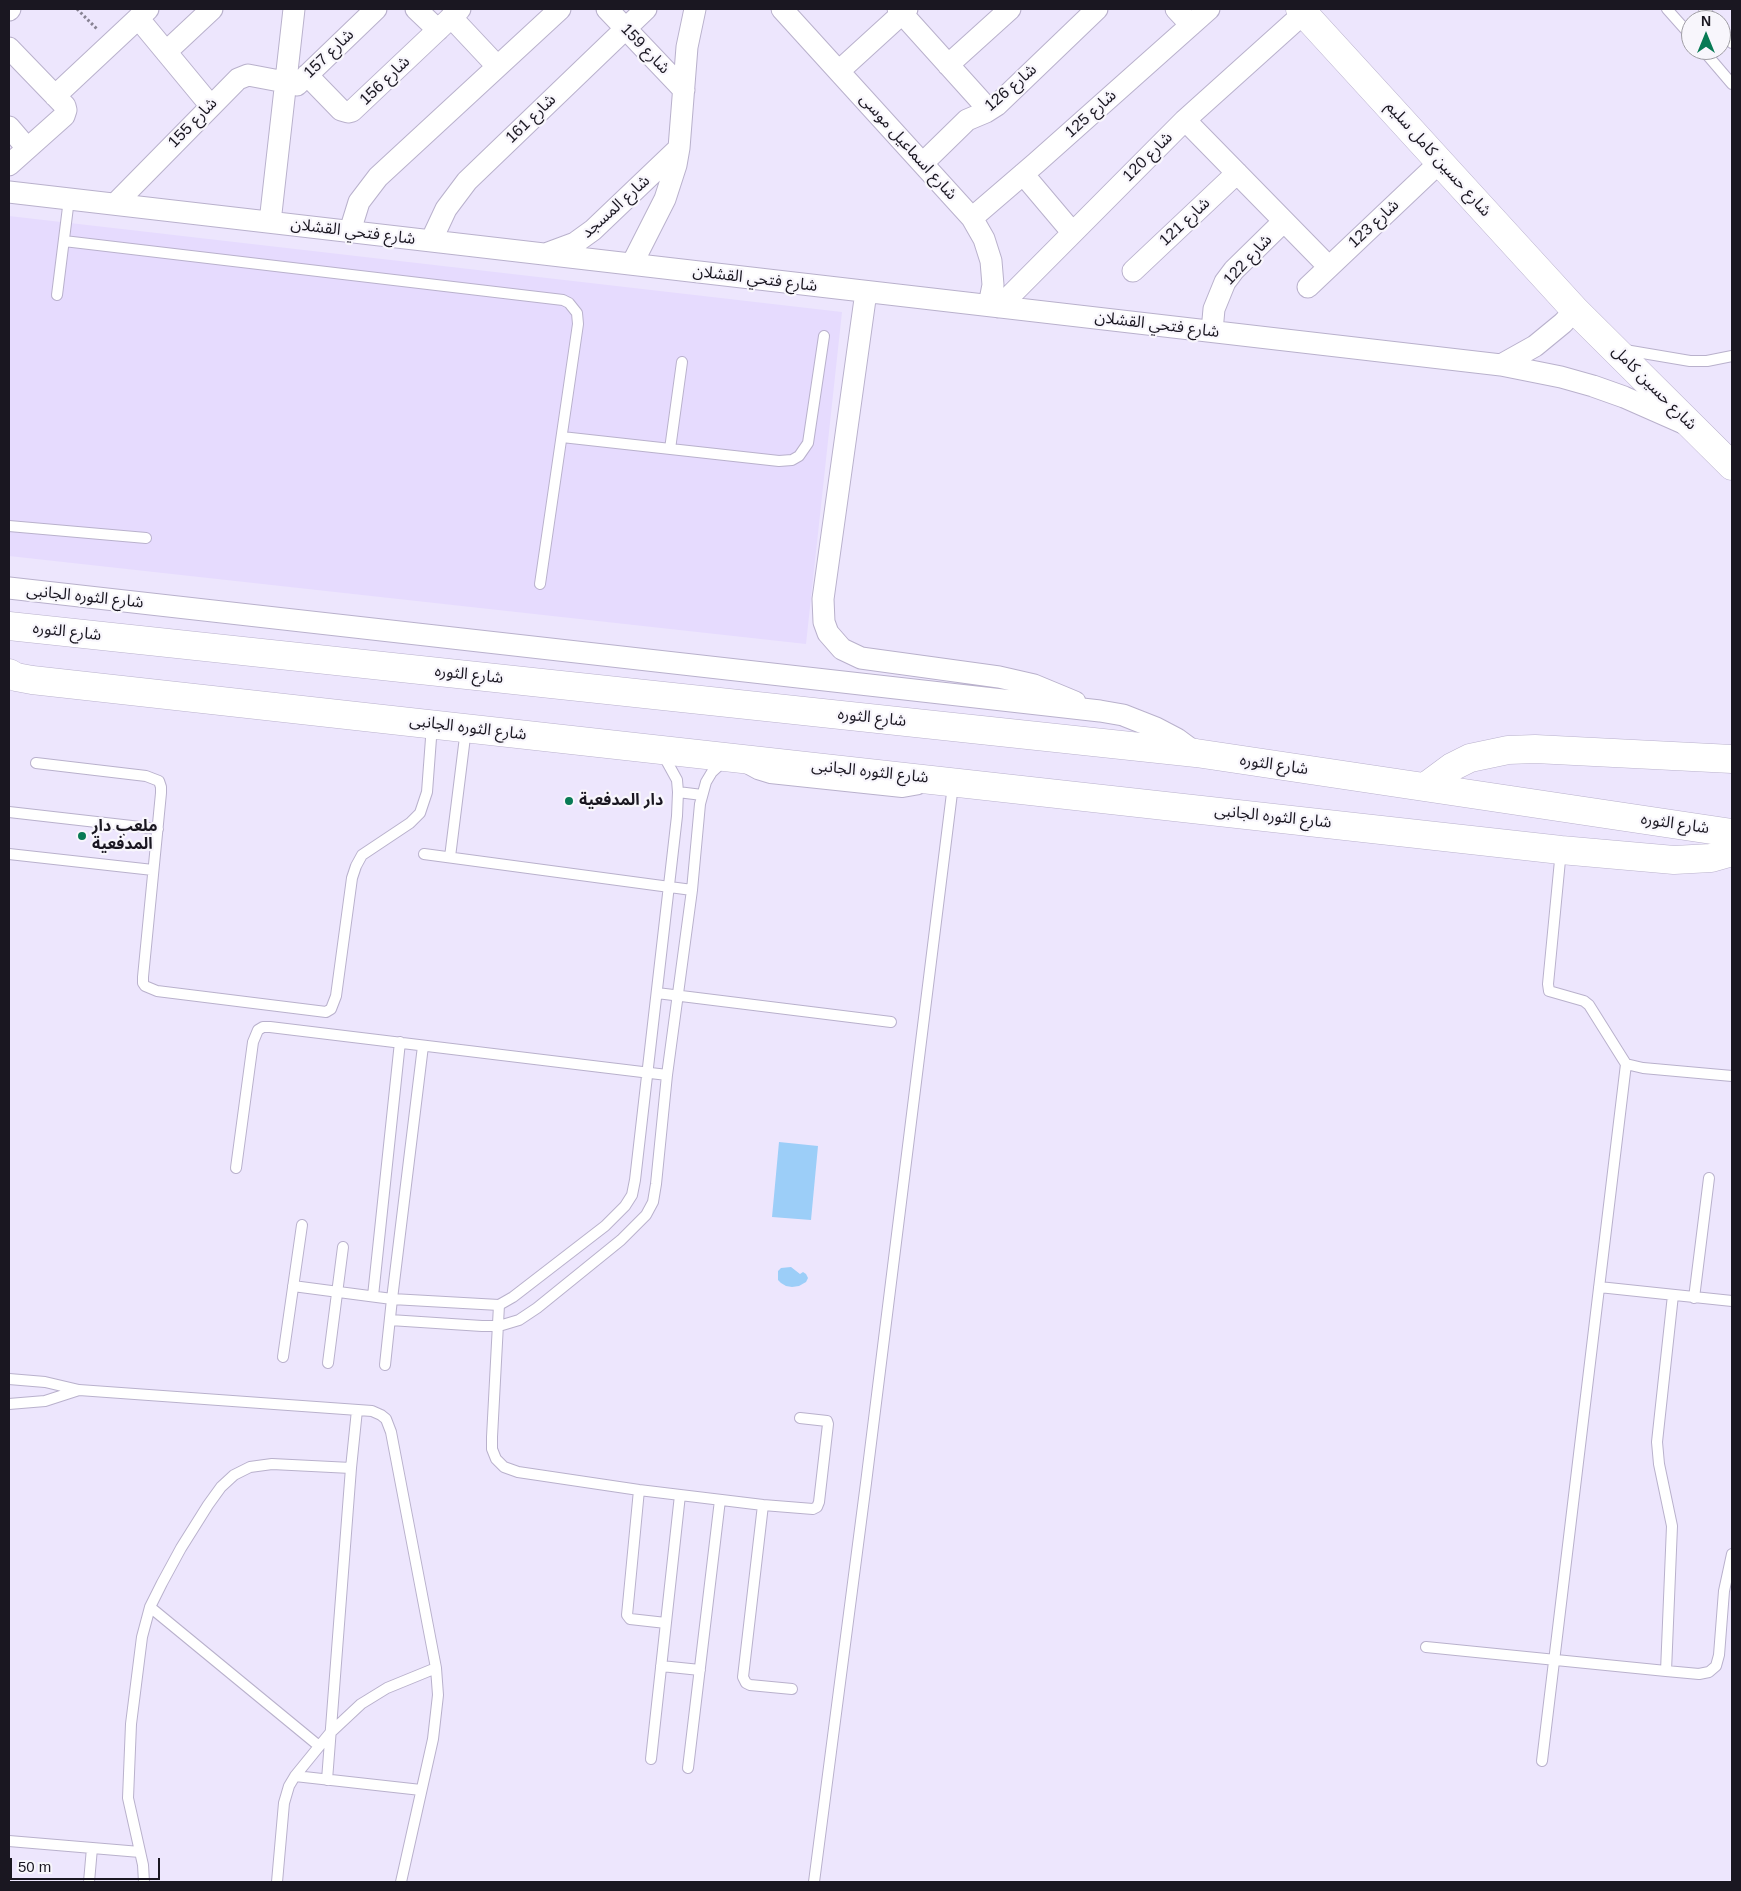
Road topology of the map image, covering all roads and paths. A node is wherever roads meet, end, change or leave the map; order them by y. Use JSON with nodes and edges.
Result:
{"nodes":[{"id":1,"x":77,"y":9,"type":"edge"},
{"id":2,"x":212,"y":9,"type":"edge"},
{"id":3,"x":294,"y":9,"type":"edge"},
{"id":4,"x":376,"y":9,"type":"edge"},
{"id":5,"x":416,"y":9,"type":"edge"},
{"id":6,"x":560,"y":9,"type":"edge"},
{"id":7,"x":607,"y":9,"type":"edge"},
{"id":8,"x":646,"y":9,"type":"edge"},
{"id":9,"x":695,"y":9,"type":"edge"},
{"id":10,"x":782,"y":9,"type":"edge"},
{"id":11,"x":1010,"y":9,"type":"edge"},
{"id":12,"x":1176,"y":9,"type":"edge"},
{"id":13,"x":1210,"y":9,"type":"edge"},
{"id":14,"x":1667,"y":9,"type":"edge"},
{"id":15,"x":902,"y":10,"type":"edge"},
{"id":16,"x":1302,"y":11,"type":"edge"},
{"id":17,"x":1083,"y":13,"type":"edge"},
{"id":18,"x":143,"y":14,"type":"edge"},
{"id":19,"x":450,"y":19,"type":"edge"},
{"id":20,"x":1191,"y":25,"type":"junction"},
{"id":21,"x":1681,"y":25,"type":"edge"},
{"id":22,"x":625,"y":28,"type":"junction"},
{"id":23,"x":111,"y":44,"type":"junction"},
{"id":24,"x":9,"y":48,"type":"edge"},
{"id":25,"x":166,"y":52,"type":"junction"},
{"id":26,"x":1712,"y":60,"type":"edge"},
{"id":27,"x":948,"y":65,"type":"junction"},
{"id":28,"x":498,"y":66,"type":"junction"},
{"id":29,"x":839,"y":71,"type":"junction"},
{"id":30,"x":307,"y":75,"type":"junction"},
{"id":31,"x":1732,"y":84,"type":"edge"},
{"id":32,"x":284,"y":90,"type":"junction"},
{"id":33,"x":684,"y":90,"type":"junction"},
{"id":34,"x":55,"y":96,"type":"junction"},
{"id":35,"x":210,"y":105,"type":"junction"},
{"id":36,"x":989,"y":110,"type":"junction"},
{"id":37,"x":1185,"y":120,"type":"junction"},
{"id":38,"x":9,"y":127,"type":"edge"},
{"id":39,"x":28,"y":148,"type":"junction"},
{"id":40,"x":679,"y":148,"type":"junction"},
{"id":41,"x":1440,"y":162,"type":"junction"},
{"id":42,"x":922,"y":163,"type":"junction"},
{"id":43,"x":9,"y":165,"type":"edge"},
{"id":44,"x":1238,"y":173,"type":"junction"},
{"id":45,"x":1023,"y":174,"type":"junction"},
{"id":46,"x":9,"y":192,"type":"edge"},
{"id":47,"x":69,"y":199,"type":"junction"},
{"id":48,"x":115,"y":204,"type":"junction"},
{"id":49,"x":972,"y":218,"type":"junction"},
{"id":50,"x":1284,"y":221,"type":"junction"},
{"id":51,"x":270,"y":222,"type":"junction"},
{"id":52,"x":350,"y":231,"type":"junction"},
{"id":53,"x":1072,"y":232,"type":"junction"},
{"id":54,"x":64,"y":241,"type":"junction"},
{"id":55,"x":431,"y":241,"type":"junction"},
{"id":56,"x":546,"y":254,"type":"junction"},
{"id":57,"x":632,"y":264,"type":"junction"},
{"id":58,"x":1329,"y":267,"type":"junction"},
{"id":59,"x":1133,"y":271,"type":"dead end"},
{"id":60,"x":1308,"y":287,"type":"dead end"},
{"id":61,"x":866,"y":292,"type":"junction"},
{"id":62,"x":57,"y":295,"type":"dead end"},
{"id":63,"x":994,"y":306,"type":"junction"},
{"id":64,"x":1575,"y":310,"type":"junction"},
{"id":65,"x":1212,"y":331,"type":"junction"},
{"id":66,"x":824,"y":336,"type":"dead end"},
{"id":67,"x":1615,"y":349,"type":"junction"},
{"id":68,"x":1732,"y":356,"type":"edge"},
{"id":69,"x":682,"y":362,"type":"dead end"},
{"id":70,"x":1501,"y":365,"type":"junction"},
{"id":71,"x":1696,"y":430,"type":"junction"},
{"id":72,"x":562,"y":437,"type":"junction"},
{"id":73,"x":670,"y":449,"type":"junction"},
{"id":74,"x":1732,"y":466,"type":"edge"},
{"id":75,"x":9,"y":526,"type":"edge"},
{"id":76,"x":146,"y":538,"type":"dead end"},
{"id":77,"x":540,"y":584,"type":"dead end"},
{"id":78,"x":9,"y":588,"type":"edge"},
{"id":79,"x":9,"y":626,"type":"edge"},
{"id":80,"x":9,"y":673,"type":"edge"},
{"id":81,"x":1090,"y":710,"type":"junction"},
{"id":82,"x":432,"y":723,"type":"junction"},
{"id":83,"x":466,"y":728,"type":"junction"},
{"id":84,"x":655,"y":750,"type":"junction"},
{"id":85,"x":1196,"y":753,"type":"junction"},
{"id":86,"x":732,"y":757,"type":"junction"},
{"id":87,"x":1732,"y":759,"type":"edge"},
{"id":88,"x":36,"y":763,"type":"dead end"},
{"id":89,"x":945,"y":781,"type":"junction"},
{"id":90,"x":1424,"y":787,"type":"junction"},
{"id":91,"x":678,"y":792,"type":"junction"},
{"id":92,"x":702,"y":795,"type":"junction"},
{"id":93,"x":9,"y":812,"type":"edge"},
{"id":94,"x":158,"y":829,"type":"junction"},
{"id":95,"x":1732,"y":833,"type":"edge"},
{"id":96,"x":1561,"y":850,"type":"junction"},
{"id":97,"x":1732,"y":852,"type":"edge"},
{"id":98,"x":9,"y":854,"type":"edge"},
{"id":99,"x":424,"y":854,"type":"dead end"},
{"id":100,"x":450,"y":857,"type":"junction"},
{"id":101,"x":153,"y":870,"type":"junction"},
{"id":102,"x":669,"y":887,"type":"junction"},
{"id":103,"x":692,"y":890,"type":"junction"},
{"id":104,"x":656,"y":993,"type":"junction"},
{"id":105,"x":678,"y":997,"type":"junction"},
{"id":106,"x":891,"y":1022,"type":"dead end"},
{"id":107,"x":400,"y":1042,"type":"junction"},
{"id":108,"x":423,"y":1046,"type":"junction"},
{"id":109,"x":1626,"y":1064,"type":"junction"},
{"id":110,"x":648,"y":1073,"type":"junction"},
{"id":111,"x":667,"y":1075,"type":"junction"},
{"id":112,"x":1732,"y":1076,"type":"edge"},
{"id":113,"x":236,"y":1168,"type":"dead end"},
{"id":114,"x":1709,"y":1178,"type":"dead end"},
{"id":115,"x":302,"y":1225,"type":"dead end"},
{"id":116,"x":343,"y":1247,"type":"dead end"},
{"id":117,"x":293,"y":1286,"type":"junction"},
{"id":118,"x":1599,"y":1287,"type":"junction"},
{"id":119,"x":337,"y":1292,"type":"junction"},
{"id":120,"x":1674,"y":1295,"type":"junction"},
{"id":121,"x":373,"y":1296,"type":"junction"},
{"id":122,"x":1694,"y":1298,"type":"junction"},
{"id":123,"x":392,"y":1299,"type":"junction"},
{"id":124,"x":1732,"y":1301,"type":"edge"},
{"id":125,"x":499,"y":1305,"type":"junction"},
{"id":126,"x":390,"y":1320,"type":"junction"},
{"id":127,"x":499,"y":1326,"type":"junction"},
{"id":128,"x":283,"y":1357,"type":"dead end"},
{"id":129,"x":328,"y":1363,"type":"dead end"},
{"id":130,"x":385,"y":1365,"type":"dead end"},
{"id":131,"x":9,"y":1379,"type":"edge"},
{"id":132,"x":79,"y":1390,"type":"junction"},
{"id":133,"x":9,"y":1404,"type":"edge"},
{"id":134,"x":356,"y":1410,"type":"junction"},
{"id":135,"x":800,"y":1418,"type":"dead end"},
{"id":136,"x":350,"y":1468,"type":"junction"},
{"id":137,"x":639,"y":1490,"type":"junction"},
{"id":138,"x":680,"y":1495,"type":"junction"},
{"id":139,"x":720,"y":1500,"type":"junction"},
{"id":140,"x":763,"y":1505,"type":"junction"},
{"id":141,"x":1732,"y":1554,"type":"edge"},
{"id":142,"x":150,"y":1607,"type":"junction"},
{"id":143,"x":666,"y":1623,"type":"junction"},
{"id":144,"x":1426,"y":1647,"type":"dead end"},
{"id":145,"x":1554,"y":1659,"type":"junction"},
{"id":146,"x":661,"y":1666,"type":"junction"},
{"id":147,"x":436,"y":1668,"type":"junction"},
{"id":148,"x":700,"y":1670,"type":"junction"},
{"id":149,"x":1666,"y":1671,"type":"junction"},
{"id":150,"x":792,"y":1689,"type":"dead end"},
{"id":151,"x":330,"y":1733,"type":"junction"},
{"id":152,"x":319,"y":1746,"type":"junction"},
{"id":153,"x":651,"y":1759,"type":"dead end"},
{"id":154,"x":1542,"y":1762,"type":"dead end"},
{"id":155,"x":688,"y":1768,"type":"dead end"},
{"id":156,"x":295,"y":1776,"type":"junction"},
{"id":157,"x":327,"y":1780,"type":"junction"},
{"id":158,"x":421,"y":1790,"type":"junction"},
{"id":159,"x":9,"y":1841,"type":"edge"},
{"id":160,"x":92,"y":1848,"type":"junction"},
{"id":161,"x":140,"y":1852,"type":"junction"},
{"id":162,"x":89,"y":1882,"type":"edge"},
{"id":163,"x":144,"y":1882,"type":"edge"},
{"id":164,"x":277,"y":1882,"type":"edge"},
{"id":165,"x":401,"y":1882,"type":"edge"},
{"id":166,"x":814,"y":1882,"type":"edge"}],
"edges":[{"from":1,"to":23,"type":"path"},
{"from":2,"to":25,"type":"street"},
{"from":3,"to":32,"type":"street"},
{"from":4,"to":30,"type":"street","name":"شارع 157"},
{"from":5,"to":19,"type":"street"},
{"from":6,"to":28,"type":"street"},
{"from":7,"to":22,"type":"street","name":"شارع 159"},
{"from":8,"to":22,"type":"street","name":"شارع 161"},
{"from":9,"to":33,"type":"street","name":"شارع المسجد"},
{"from":10,"to":29,"type":"street","name":"شارع اسماعيل موسى"},
{"from":11,"to":27,"type":"street"},
{"from":12,"to":20,"type":"street"},
{"from":13,"to":20,"type":"street","name":"شارع 125"},
{"from":14,"to":21,"type":"lane"},
{"from":15,"to":27,"type":"street"},
{"from":15,"to":29,"type":"street"},
{"from":16,"to":37,"type":"street","name":"شارع 120"},
{"from":16,"to":41,"type":"main road","name":"شارع حسين كامل سليم"},
{"from":17,"to":36,"type":"street","name":"شارع 126"},
{"from":18,"to":23,"type":"street"},
{"from":18,"to":25,"type":"street"},
{"from":19,"to":28,"type":"street"},
{"from":19,"to":30,"type":"street","name":"شارع 156"},
{"from":20,"to":45,"type":"street","name":"شارع 125"},
{"from":22,"to":33,"type":"street","name":"شارع 159"},
{"from":22,"to":55,"type":"street","name":"شارع 161"},
{"from":23,"to":34,"type":"street"},
{"from":24,"to":34,"type":"street"},
{"from":25,"to":35,"type":"street"},
{"from":26,"to":31,"type":"lane"},
{"from":27,"to":36,"type":"street"},
{"from":28,"to":52,"type":"street"},
{"from":29,"to":42,"type":"street","name":"شارع اسماعيل موسى"},
{"from":30,"to":32,"type":"street","name":"شارع 157"},
{"from":32,"to":35,"type":"street","name":"شارع 155"},
{"from":32,"to":51,"type":"street"},
{"from":33,"to":40,"type":"street","name":"شارع المسجد"},
{"from":34,"to":39,"type":"street"},
{"from":35,"to":48,"type":"street","name":"شارع 155"},
{"from":36,"to":42,"type":"street","name":"شارع 126"},
{"from":37,"to":44,"type":"street"},
{"from":37,"to":53,"type":"street","name":"شارع 120"},
{"from":38,"to":39,"type":"street"},
{"from":39,"to":43,"type":"street"},
{"from":40,"to":56,"type":"street","name":"شارع المسجد"},
{"from":40,"to":57,"type":"street","name":"شارع المسجد"},
{"from":41,"to":58,"type":"street","name":"شارع 123"},
{"from":41,"to":64,"type":"main road","name":"شارع حسين كامل سليم"},
{"from":42,"to":49,"type":"street","name":"شارع اسماعيل موسى"},
{"from":44,"to":50,"type":"street"},
{"from":44,"to":59,"type":"street","name":"شارع 121"},
{"from":45,"to":49,"type":"street","name":"شارع 125"},
{"from":45,"to":53,"type":"street"},
{"from":46,"to":47,"type":"street","name":"شارع فتحي القشلان"},
{"from":47,"to":48,"type":"street","name":"شارع فتحي القشلان"},
{"from":47,"to":54,"type":"lane"},
{"from":48,"to":51,"type":"street","name":"شارع فتحي القشلان"},
{"from":49,"to":63,"type":"street","name":"شارع اسماعيل موسى"},
{"from":50,"to":58,"type":"street"},
{"from":50,"to":65,"type":"street","name":"شارع 122"},
{"from":51,"to":52,"type":"street","name":"شارع فتحي القشلان"},
{"from":52,"to":55,"type":"street","name":"شارع فتحي القشلان"},
{"from":53,"to":63,"type":"street","name":"شارع 120"},
{"from":54,"to":62,"type":"lane"},
{"from":54,"to":72,"type":"lane"},
{"from":55,"to":56,"type":"street","name":"شارع فتحي القشلان"},
{"from":56,"to":57,"type":"street","name":"شارع فتحي القشلان"},
{"from":57,"to":61,"type":"street","name":"شارع فتحي القشلان"},
{"from":58,"to":60,"type":"street","name":"شارع 123"},
{"from":61,"to":63,"type":"street","name":"شارع فتحي القشلان"},
{"from":61,"to":81,"type":"street"},
{"from":63,"to":65,"type":"street","name":"شارع فتحي القشلان"},
{"from":64,"to":67,"type":"main road","name":"شارع حسين كامل"},
{"from":64,"to":70,"type":"street"},
{"from":65,"to":70,"type":"street","name":"شارع فتحي القشلان"},
{"from":66,"to":73,"type":"lane"},
{"from":67,"to":68,"type":"lane"},
{"from":67,"to":71,"type":"main road","name":"شارع حسين كامل"},
{"from":69,"to":73,"type":"lane"},
{"from":70,"to":71,"type":"street","name":"شارع فتحي القشلان"},
{"from":71,"to":74,"type":"main road","name":"شارع حسين كامل"},
{"from":72,"to":73,"type":"lane"},
{"from":72,"to":77,"type":"lane"},
{"from":75,"to":76,"type":"lane"},
{"from":78,"to":81,"type":"street","name":"شارع الثوره الجانبى"},
{"from":79,"to":85,"type":"main road","name":"شارع الثوره"},
{"from":80,"to":82,"type":"main road","name":"شارع الثوره الجانبى"},
{"from":81,"to":85,"type":"street","name":"شارع الثوره الجانبى"},
{"from":82,"to":83,"type":"main road","name":"شارع الثوره الجانبى"},
{"from":82,"to":101,"type":"lane"},
{"from":83,"to":84,"type":"main road","name":"شارع الثوره الجانبى"},
{"from":83,"to":100,"type":"lane"},
{"from":84,"to":86,"type":"main road","name":"شارع الثوره الجانبى"},
{"from":84,"to":91,"type":"lane"},
{"from":85,"to":90,"type":"main road","name":"شارع الثوره"},
{"from":86,"to":89,"type":"main road","name":"شارع الثوره الجانبى"},
{"from":86,"to":92,"type":"lane"},
{"from":87,"to":90,"type":"main road"},
{"from":88,"to":94,"type":"lane"},
{"from":89,"to":96,"type":"main road","name":"شارع الثوره الجانبى"},
{"from":89,"to":166,"type":"lane"},
{"from":90,"to":95,"type":"main road","name":"شارع الثوره"},
{"from":91,"to":92,"type":"lane"},
{"from":91,"to":102,"type":"lane"},
{"from":92,"to":103,"type":"lane"},
{"from":93,"to":94,"type":"lane"},
{"from":94,"to":101,"type":"lane"},
{"from":96,"to":97,"type":"main road","name":"شارع الثوره الجانبى"},
{"from":96,"to":109,"type":"lane"},
{"from":98,"to":101,"type":"lane"},
{"from":99,"to":100,"type":"lane"},
{"from":100,"to":102,"type":"lane"},
{"from":102,"to":103,"type":"lane"},
{"from":102,"to":104,"type":"lane"},
{"from":103,"to":105,"type":"lane"},
{"from":104,"to":105,"type":"lane"},
{"from":104,"to":110,"type":"lane"},
{"from":105,"to":106,"type":"lane"},
{"from":105,"to":111,"type":"lane"},
{"from":107,"to":108,"type":"lane"},
{"from":107,"to":113,"type":"lane"},
{"from":107,"to":121,"type":"lane"},
{"from":108,"to":110,"type":"lane"},
{"from":108,"to":123,"type":"lane"},
{"from":109,"to":112,"type":"lane"},
{"from":109,"to":118,"type":"lane"},
{"from":110,"to":111,"type":"lane"},
{"from":110,"to":125,"type":"lane"},
{"from":111,"to":127,"type":"lane"},
{"from":114,"to":122,"type":"lane"},
{"from":115,"to":117,"type":"lane"},
{"from":116,"to":119,"type":"lane"},
{"from":117,"to":119,"type":"lane"},
{"from":117,"to":128,"type":"lane"},
{"from":118,"to":120,"type":"lane"},
{"from":118,"to":145,"type":"lane"},
{"from":119,"to":121,"type":"lane"},
{"from":119,"to":129,"type":"lane"},
{"from":120,"to":122,"type":"lane"},
{"from":120,"to":149,"type":"lane"},
{"from":121,"to":123,"type":"lane"},
{"from":122,"to":124,"type":"lane"},
{"from":123,"to":125,"type":"lane"},
{"from":123,"to":126,"type":"lane"},
{"from":125,"to":127,"type":"lane"},
{"from":126,"to":127,"type":"lane"},
{"from":126,"to":130,"type":"lane"},
{"from":127,"to":137,"type":"lane"},
{"from":131,"to":132,"type":"lane"},
{"from":132,"to":133,"type":"lane"},
{"from":132,"to":134,"type":"lane"},
{"from":134,"to":136,"type":"lane"},
{"from":134,"to":147,"type":"lane"},
{"from":135,"to":140,"type":"lane"},
{"from":136,"to":142,"type":"lane"},
{"from":136,"to":151,"type":"lane"},
{"from":137,"to":138,"type":"lane"},
{"from":137,"to":143,"type":"lane"},
{"from":138,"to":139,"type":"lane"},
{"from":138,"to":143,"type":"lane"},
{"from":139,"to":140,"type":"lane"},
{"from":139,"to":148,"type":"lane"},
{"from":140,"to":150,"type":"lane"},
{"from":141,"to":149,"type":"lane"},
{"from":142,"to":152,"type":"lane"},
{"from":142,"to":161,"type":"lane"},
{"from":143,"to":146,"type":"lane"},
{"from":144,"to":145,"type":"lane"},
{"from":145,"to":149,"type":"lane"},
{"from":145,"to":154,"type":"lane"},
{"from":146,"to":148,"type":"lane"},
{"from":146,"to":153,"type":"lane"},
{"from":147,"to":151,"type":"lane"},
{"from":147,"to":158,"type":"lane"},
{"from":148,"to":155,"type":"lane"},
{"from":151,"to":152,"type":"lane"},
{"from":151,"to":157,"type":"lane"},
{"from":152,"to":156,"type":"lane"},
{"from":156,"to":157,"type":"lane"},
{"from":156,"to":164,"type":"lane"},
{"from":157,"to":158,"type":"lane"},
{"from":158,"to":165,"type":"lane"},
{"from":159,"to":160,"type":"lane"},
{"from":160,"to":161,"type":"lane"},
{"from":160,"to":162,"type":"lane"},
{"from":161,"to":163,"type":"lane"}]}
